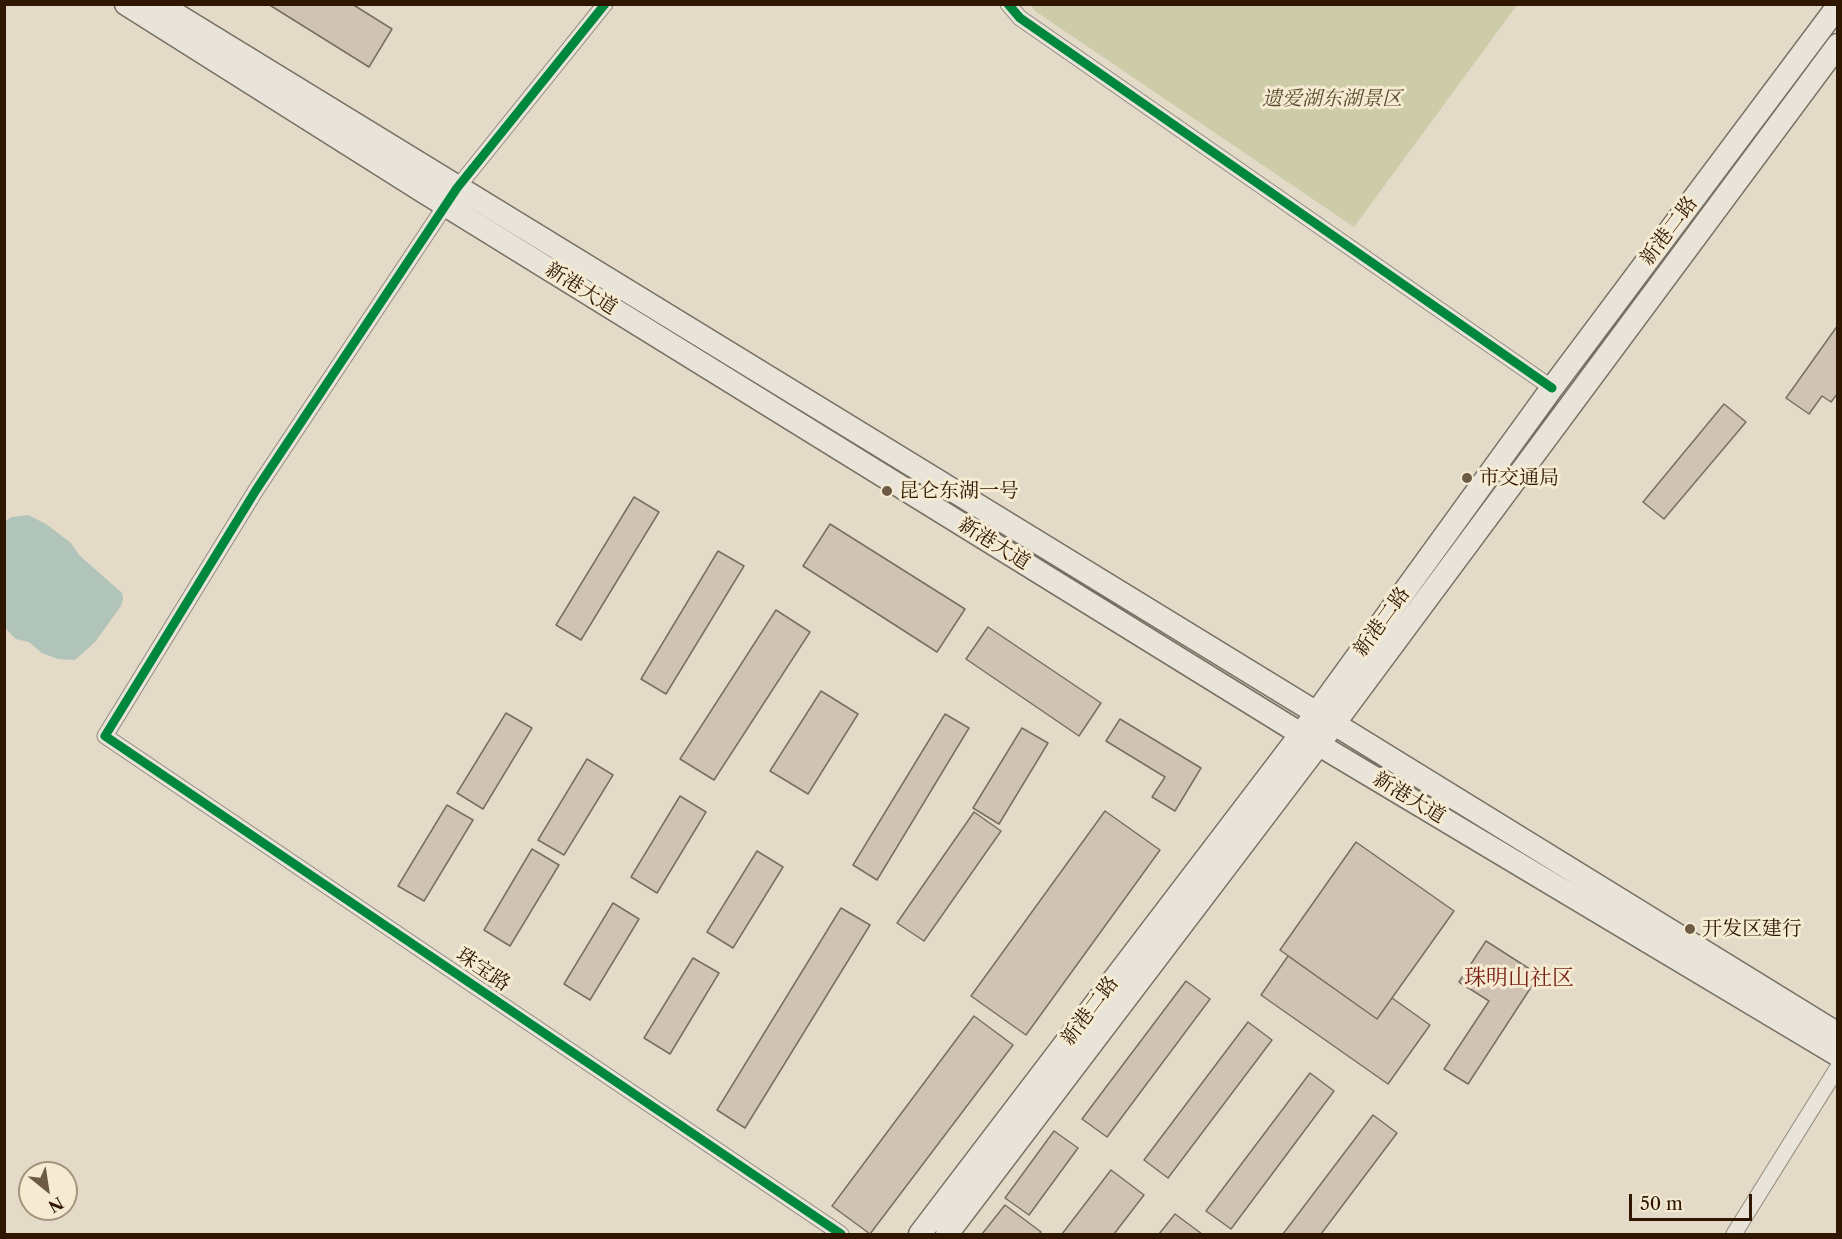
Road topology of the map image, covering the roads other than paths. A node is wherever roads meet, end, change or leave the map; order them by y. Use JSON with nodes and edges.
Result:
{"nodes":[{"id":1,"x":126,"y":4,"type":"edge"},
{"id":2,"x":159,"y":4,"type":"edge"},
{"id":3,"x":605,"y":4,"type":"edge"},
{"id":4,"x":1008,"y":4,"type":"edge"},
{"id":5,"x":1838,"y":6,"type":"edge"},
{"id":6,"x":1838,"y":45,"type":"edge"},
{"id":7,"x":452,"y":197,"type":"junction"},
{"id":8,"x":1552,"y":388,"type":"junction"},
{"id":9,"x":1324,"y":718,"type":"junction"},
{"id":10,"x":1310,"y":739,"type":"junction"},
{"id":11,"x":1838,"y":1034,"type":"edge"},
{"id":12,"x":1838,"y":1055,"type":"edge"},
{"id":13,"x":1838,"y":1067,"type":"edge"},
{"id":14,"x":841,"y":1234,"type":"edge"},
{"id":15,"x":920,"y":1234,"type":"edge"},
{"id":16,"x":947,"y":1234,"type":"edge"},
{"id":17,"x":1734,"y":1234,"type":"edge"}],
"edges":[{"from":1,"to":7,"type":"main road","name":"新港大道"},
{"from":2,"to":7,"type":"main road","name":"新港大道"},
{"from":3,"to":7,"type":"street"},
{"from":4,"to":8,"type":"street"},
{"from":5,"to":8,"type":"main road","name":"新港二路"},
{"from":6,"to":9,"type":"main road","name":"新港二路"},
{"from":7,"to":9,"type":"main road","name":"新港大道"},
{"from":7,"to":10,"type":"main road","name":"新港大道"},
{"from":7,"to":14,"type":"street","name":"珠宝路"},
{"from":8,"to":9,"type":"main road","name":"新港二路"},
{"from":9,"to":10,"type":"main road","name":"新港二路"},
{"from":9,"to":11,"type":"main road","name":"新港大道"},
{"from":10,"to":12,"type":"main road","name":"新港大道"},
{"from":10,"to":15,"type":"main road","name":"新港二路"},
{"from":10,"to":16,"type":"main road","name":"新港二路"},
{"from":13,"to":17,"type":"street"}]}
